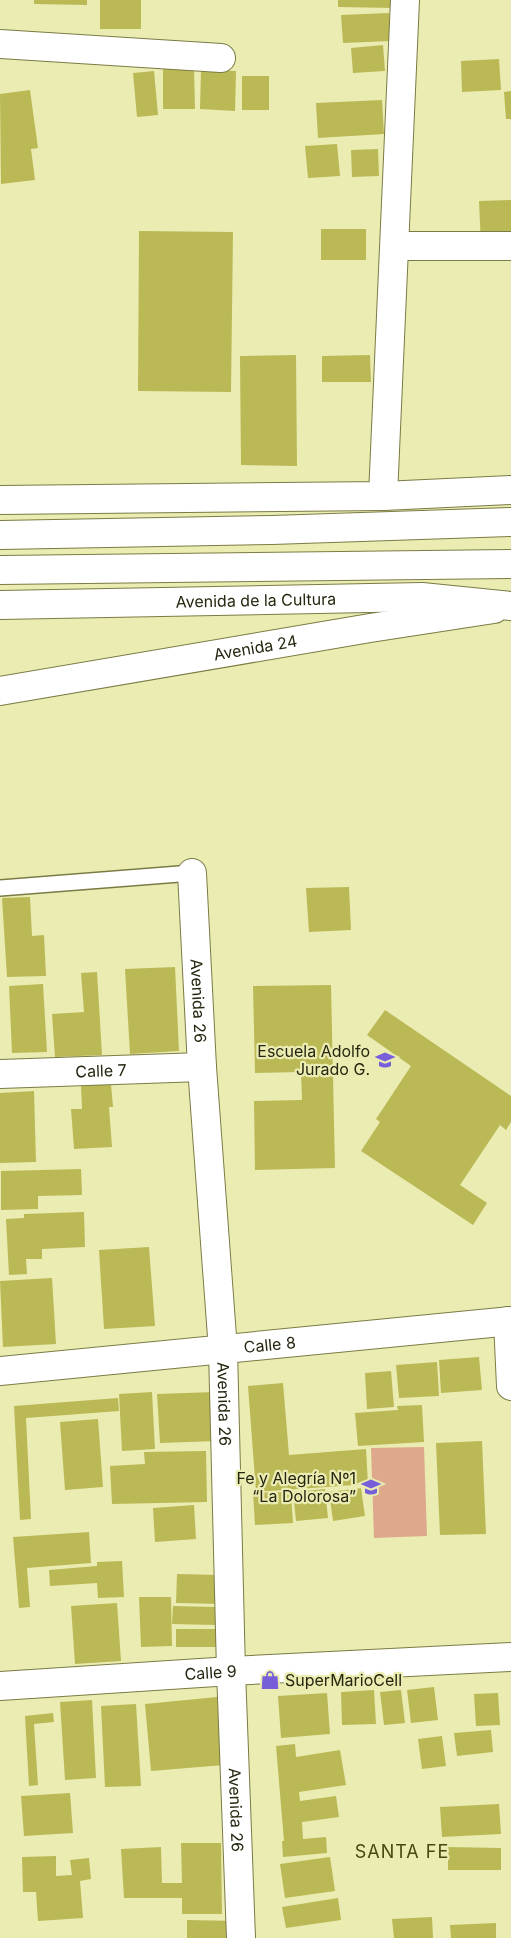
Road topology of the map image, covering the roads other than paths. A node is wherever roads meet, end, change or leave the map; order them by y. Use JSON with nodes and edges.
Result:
{"nodes":[{"id":1,"x":405,"y":0,"type":"edge"},
{"id":2,"x":0,"y":44,"type":"edge"},
{"id":3,"x":221,"y":58,"type":"dead end"},
{"id":4,"x":395,"y":246,"type":"junction"},
{"id":5,"x":511,"y":246,"type":"edge"},
{"id":6,"x":511,"y":490,"type":"edge"},
{"id":7,"x":383,"y":496,"type":"junction"},
{"id":8,"x":0,"y":500,"type":"edge"},
{"id":9,"x":511,"y":522,"type":"edge"},
{"id":10,"x":0,"y":535,"type":"edge"},
{"id":11,"x":511,"y":564,"type":"edge"},
{"id":12,"x":0,"y":570,"type":"edge"},
{"id":13,"x":0,"y":605,"type":"edge"},
{"id":14,"x":511,"y":606,"type":"edge"},
{"id":15,"x":0,"y":691,"type":"edge"},
{"id":16,"x":192,"y":873,"type":"joint"},
{"id":17,"x":0,"y":888,"type":"edge"},
{"id":18,"x":202,"y":1067,"type":"junction"},
{"id":19,"x":0,"y":1074,"type":"edge"},
{"id":20,"x":510,"y":1321,"type":"edge"},
{"id":21,"x":223,"y":1350,"type":"junction"},
{"id":22,"x":0,"y":1371,"type":"edge"},
{"id":23,"x":511,"y":1386,"type":"edge"},
{"id":24,"x":511,"y":1657,"type":"edge"},
{"id":25,"x":231,"y":1671,"type":"junction"},
{"id":26,"x":0,"y":1686,"type":"edge"},
{"id":27,"x":241,"y":1938,"type":"edge"}],
"edges":[{"from":1,"to":4,"type":"street"},
{"from":2,"to":3,"type":"street"},
{"from":4,"to":5,"type":"street"},
{"from":4,"to":7,"type":"street"},
{"from":6,"to":7,"type":"street"},
{"from":7,"to":8,"type":"street"},
{"from":9,"to":10,"type":"street"},
{"from":11,"to":12,"type":"street","name":"Avenida de la Cultura"},
{"from":13,"to":14,"type":"street","name":"Avenida de la Cultura"},
{"from":14,"to":15,"type":"street","name":"Avenida 24"},
{"from":16,"to":17,"type":"lane"},
{"from":16,"to":18,"type":"street","name":"Avenida 26"},
{"from":18,"to":19,"type":"street","name":"Calle 7"},
{"from":18,"to":21,"type":"street","name":"Avenida 26"},
{"from":20,"to":21,"type":"street","name":"Calle 8"},
{"from":20,"to":23,"type":"street"},
{"from":21,"to":22,"type":"street","name":"Calle 8"},
{"from":21,"to":25,"type":"street","name":"Avenida 26"},
{"from":24,"to":25,"type":"street","name":"Calle 9"},
{"from":25,"to":26,"type":"street","name":"Calle 9"},
{"from":25,"to":27,"type":"street","name":"Avenida 26"}]}
